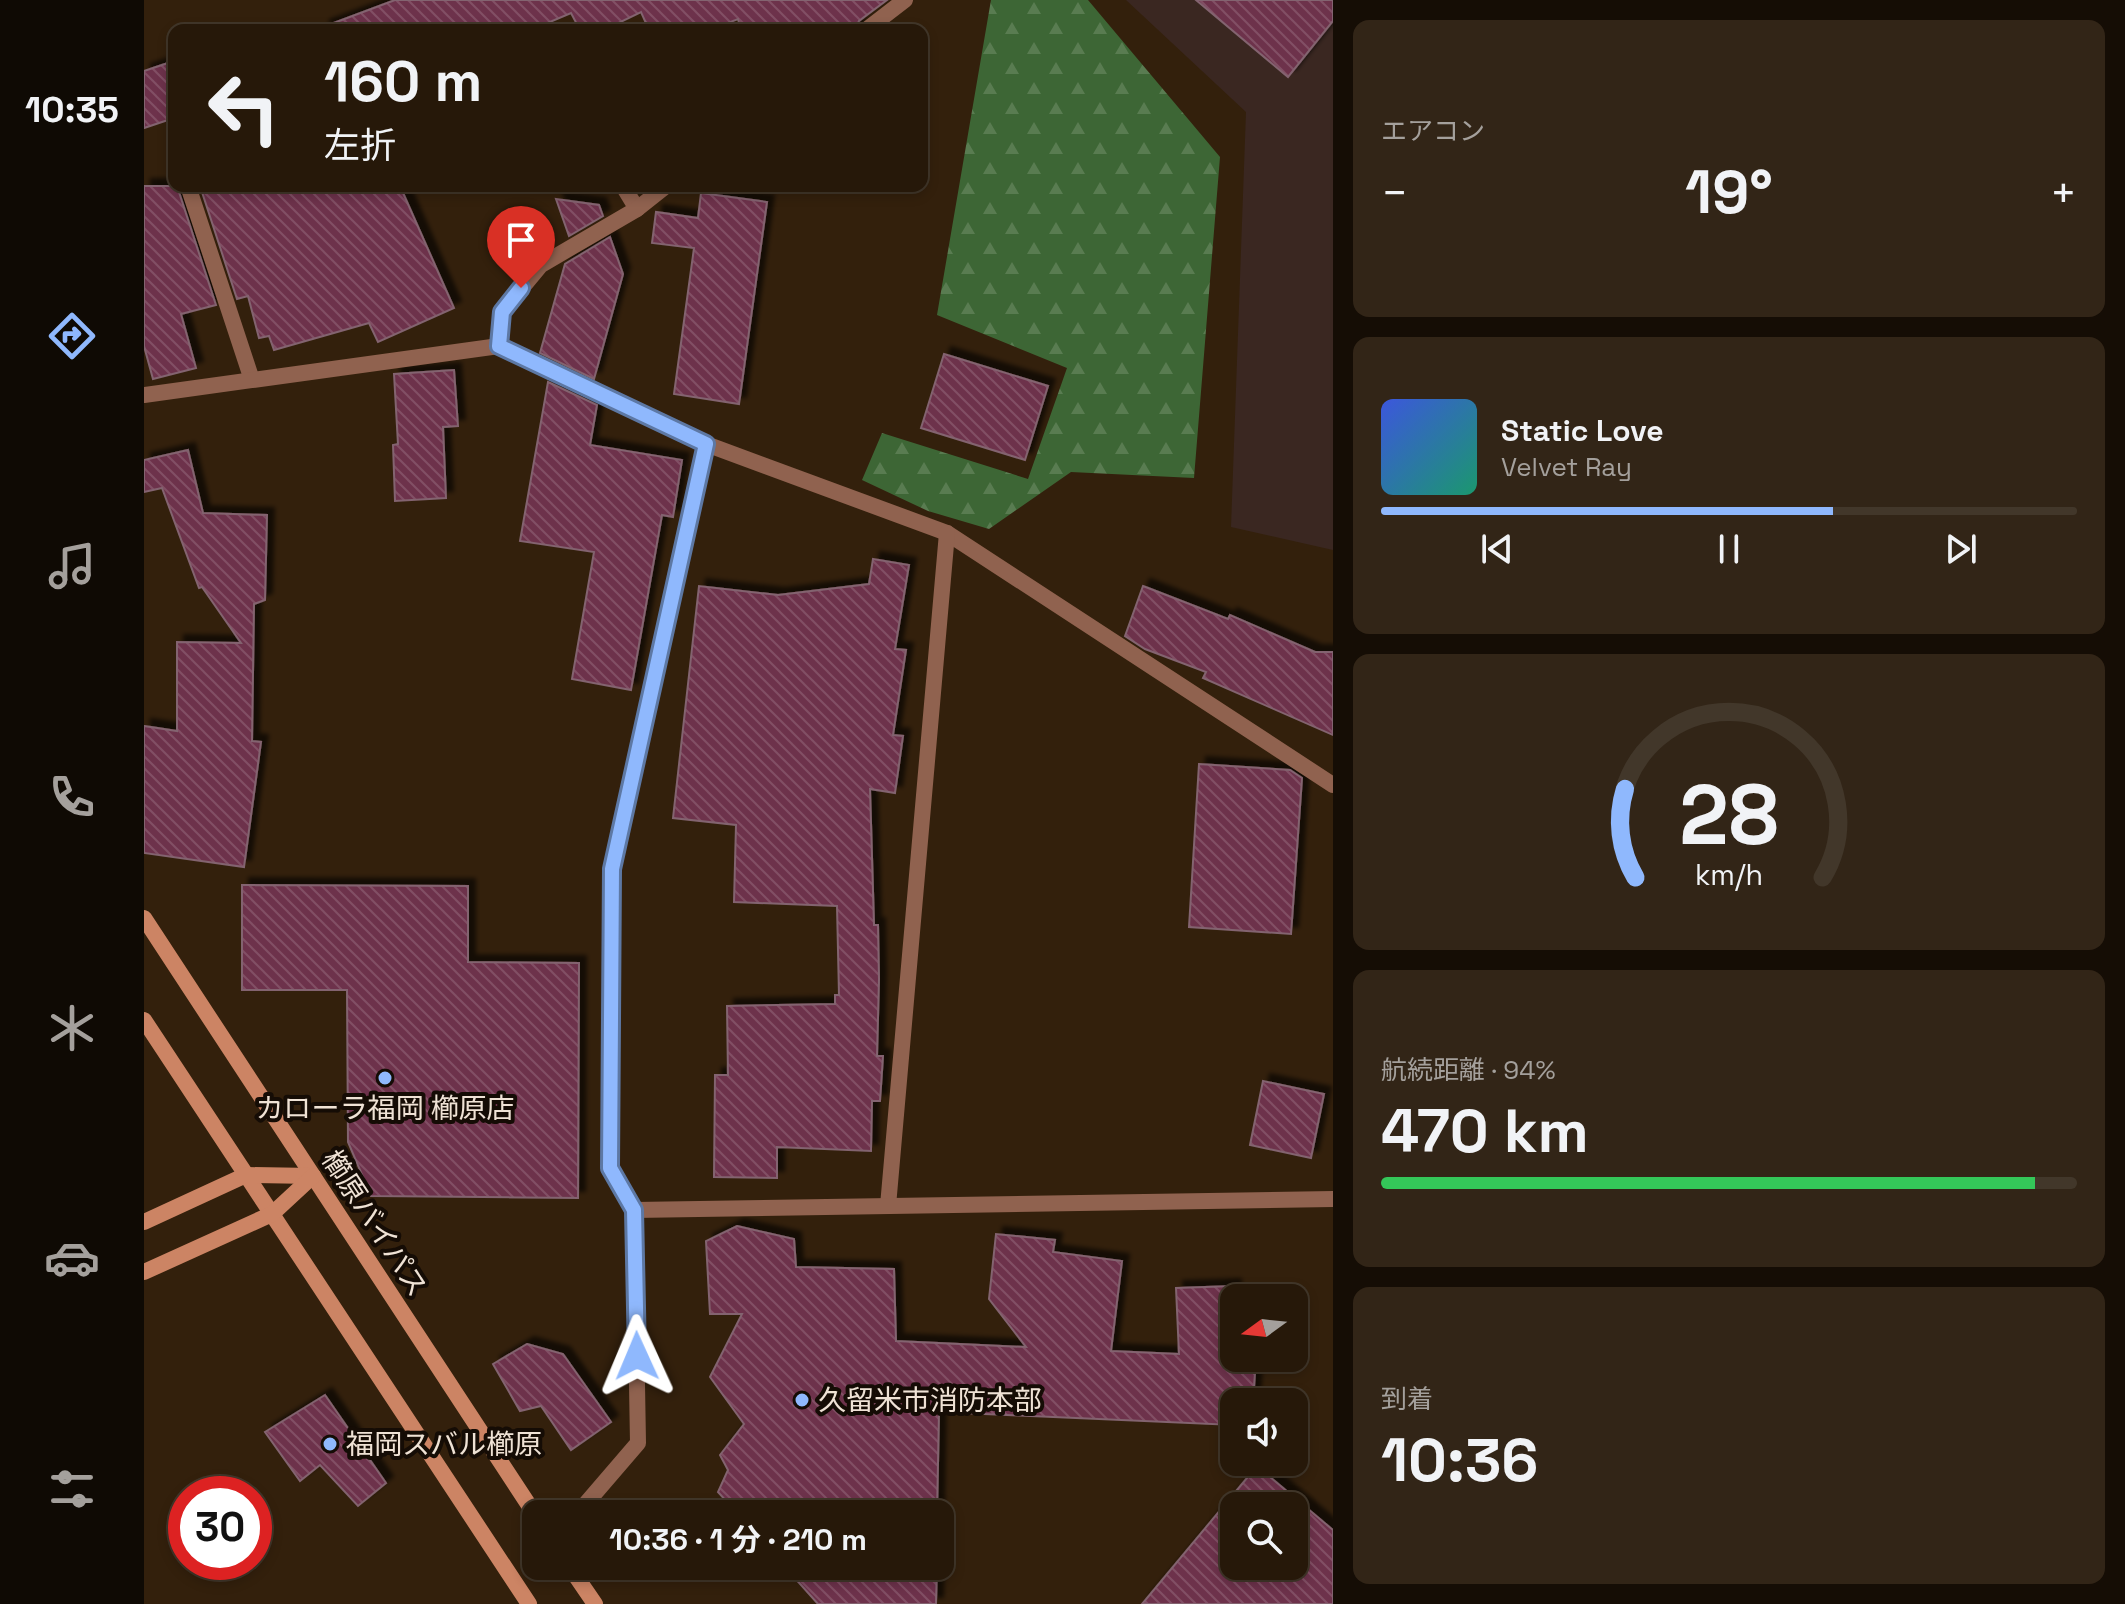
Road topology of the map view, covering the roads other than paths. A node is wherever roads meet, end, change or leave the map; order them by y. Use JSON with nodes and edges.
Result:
{"nodes":[{"id":1,"x":905,"y":0,"type":"edge"},
{"id":2,"x":874,"y":24,"type":"edge"},
{"id":3,"x":190,"y":192,"type":"edge"},
{"id":4,"x":627,"y":192,"type":"edge"},
{"id":5,"x":658,"y":192,"type":"edge"},
{"id":6,"x":637,"y":209,"type":"junction"},
{"id":7,"x":499,"y":346,"type":"junction"},
{"id":8,"x":252,"y":380,"type":"junction"},
{"id":9,"x":144,"y":395,"type":"edge"},
{"id":10,"x":706,"y":444,"type":"junction"},
{"id":11,"x":947,"y":533,"type":"junction"},
{"id":12,"x":1333,"y":785,"type":"edge"},
{"id":13,"x":144,"y":918,"type":"edge"},
{"id":14,"x":144,"y":1020,"type":"edge"},
{"id":15,"x":246,"y":1175,"type":"junction"},
{"id":16,"x":313,"y":1176,"type":"junction"},
{"id":17,"x":1333,"y":1199,"type":"edge"},
{"id":18,"x":888,"y":1206,"type":"junction"},
{"id":19,"x":634,"y":1210,"type":"junction"},
{"id":20,"x":272,"y":1214,"type":"junction"},
{"id":21,"x":144,"y":1222,"type":"edge"},
{"id":22,"x":144,"y":1272,"type":"edge"},
{"id":23,"x":526,"y":1500,"type":"edge"},
{"id":24,"x":589,"y":1500,"type":"edge"},
{"id":25,"x":579,"y":1580,"type":"edge"},
{"id":26,"x":529,"y":1604,"type":"edge"},
{"id":27,"x":595,"y":1604,"type":"edge"}],
"edges":[{"from":1,"to":2,"type":"street"},
{"from":3,"to":8,"type":"street"},
{"from":4,"to":6,"type":"street"},
{"from":5,"to":6,"type":"street"},
{"from":6,"to":7,"type":"street"},
{"from":7,"to":8,"type":"street"},
{"from":7,"to":10,"type":"street"},
{"from":8,"to":9,"type":"street"},
{"from":10,"to":11,"type":"street"},
{"from":10,"to":19,"type":"street"},
{"from":11,"to":12,"type":"street"},
{"from":11,"to":18,"type":"street"},
{"from":13,"to":16,"type":"street","name":"櫛原バイパス"},
{"from":14,"to":15,"type":"street"},
{"from":15,"to":16,"type":"street"},
{"from":15,"to":20,"type":"street"},
{"from":15,"to":21,"type":"street"},
{"from":16,"to":20,"type":"street"},
{"from":16,"to":23,"type":"street","name":"櫛原バイパス"},
{"from":17,"to":18,"type":"street"},
{"from":18,"to":19,"type":"street"},
{"from":19,"to":24,"type":"street"},
{"from":20,"to":22,"type":"street"},
{"from":20,"to":26,"type":"street"},
{"from":25,"to":27,"type":"street"}]}
